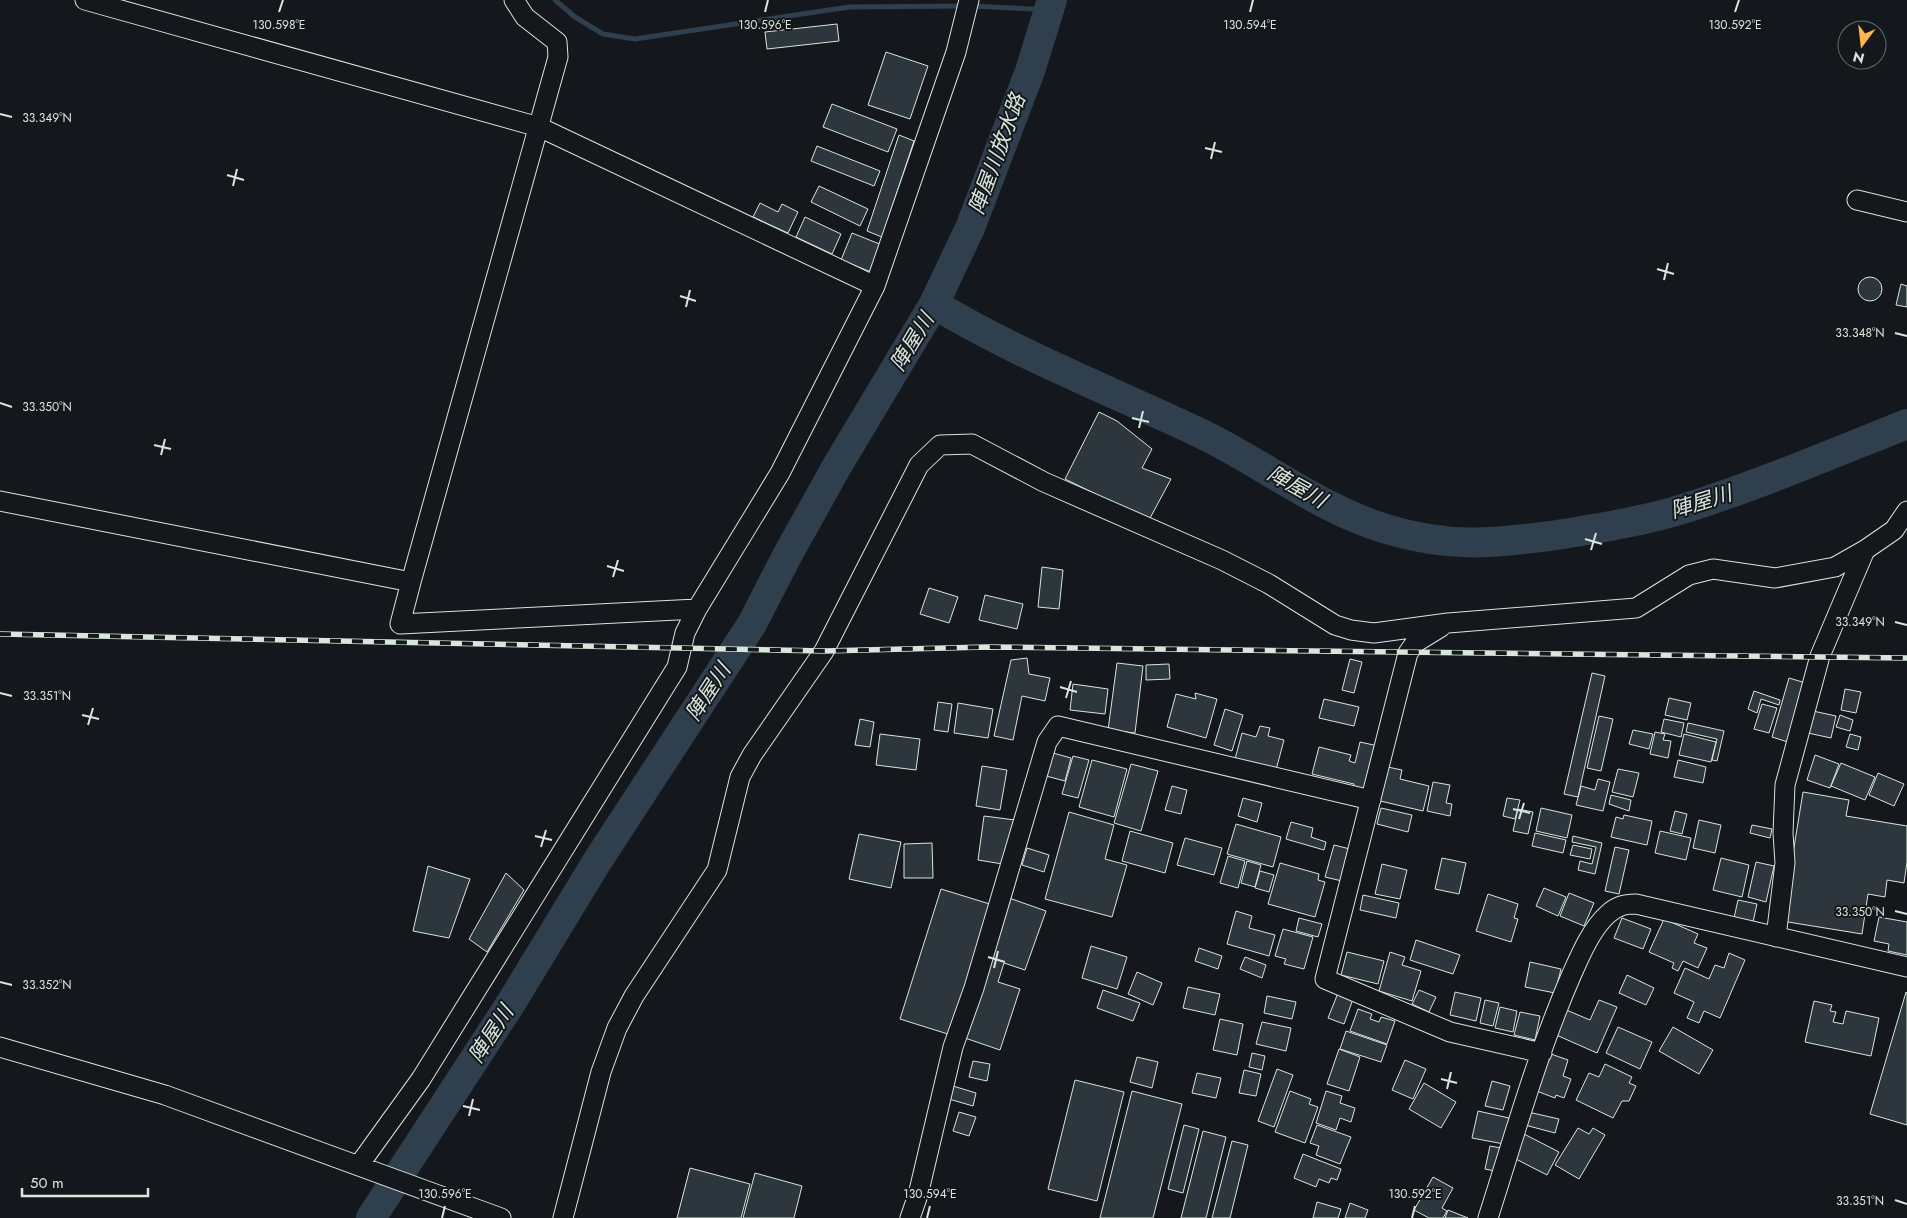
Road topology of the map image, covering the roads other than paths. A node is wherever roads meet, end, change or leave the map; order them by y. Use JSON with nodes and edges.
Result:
{"nodes":[{"id":1,"x":85,"y":0,"type":"edge"},
{"id":2,"x":514,"y":0,"type":"edge"},
{"id":3,"x":969,"y":0,"type":"edge"},
{"id":4,"x":539,"y":126,"type":"junction"},
{"id":5,"x":1857,"y":200,"type":"dead end"},
{"id":6,"x":1907,"y":212,"type":"edge"},
{"id":7,"x":875,"y":286,"type":"junction"},
{"id":8,"x":0,"y":501,"type":"edge"},
{"id":9,"x":1907,"y":511,"type":"edge"},
{"id":10,"x":1865,"y":550,"type":"junction"},
{"id":11,"x":411,"y":582,"type":"junction"},
{"id":12,"x":697,"y":609,"type":"junction"},
{"id":13,"x":1448,"y":623,"type":"junction"},
{"id":14,"x":1371,"y":800,"type":"junction"},
{"id":15,"x":1776,"y":937,"type":"junction"},
{"id":16,"x":1907,"y":967,"type":"edge"},
{"id":17,"x":0,"y":1047,"type":"edge"},
{"id":18,"x":1542,"y":1053,"type":"junction"},
{"id":19,"x":363,"y":1167,"type":"junction"},
{"id":20,"x":501,"y":1218,"type":"edge"},
{"id":21,"x":563,"y":1218,"type":"edge"},
{"id":22,"x":910,"y":1218,"type":"edge"},
{"id":23,"x":1488,"y":1218,"type":"edge"}],
"edges":[{"from":1,"to":4,"type":"street"},
{"from":2,"to":4,"type":"street"},
{"from":3,"to":7,"type":"street"},
{"from":4,"to":7,"type":"street"},
{"from":4,"to":11,"type":"street"},
{"from":5,"to":6,"type":"street"},
{"from":7,"to":12,"type":"street"},
{"from":8,"to":11,"type":"street"},
{"from":9,"to":10,"type":"street"},
{"from":10,"to":13,"type":"street"},
{"from":10,"to":15,"type":"street"},
{"from":11,"to":12,"type":"street"},
{"from":12,"to":19,"type":"street"},
{"from":13,"to":14,"type":"street"},
{"from":13,"to":21,"type":"street"},
{"from":14,"to":18,"type":"street"},
{"from":14,"to":22,"type":"street"},
{"from":15,"to":16,"type":"street"},
{"from":15,"to":18,"type":"street"},
{"from":17,"to":19,"type":"street"},
{"from":18,"to":23,"type":"street"},
{"from":19,"to":20,"type":"street"}]}
